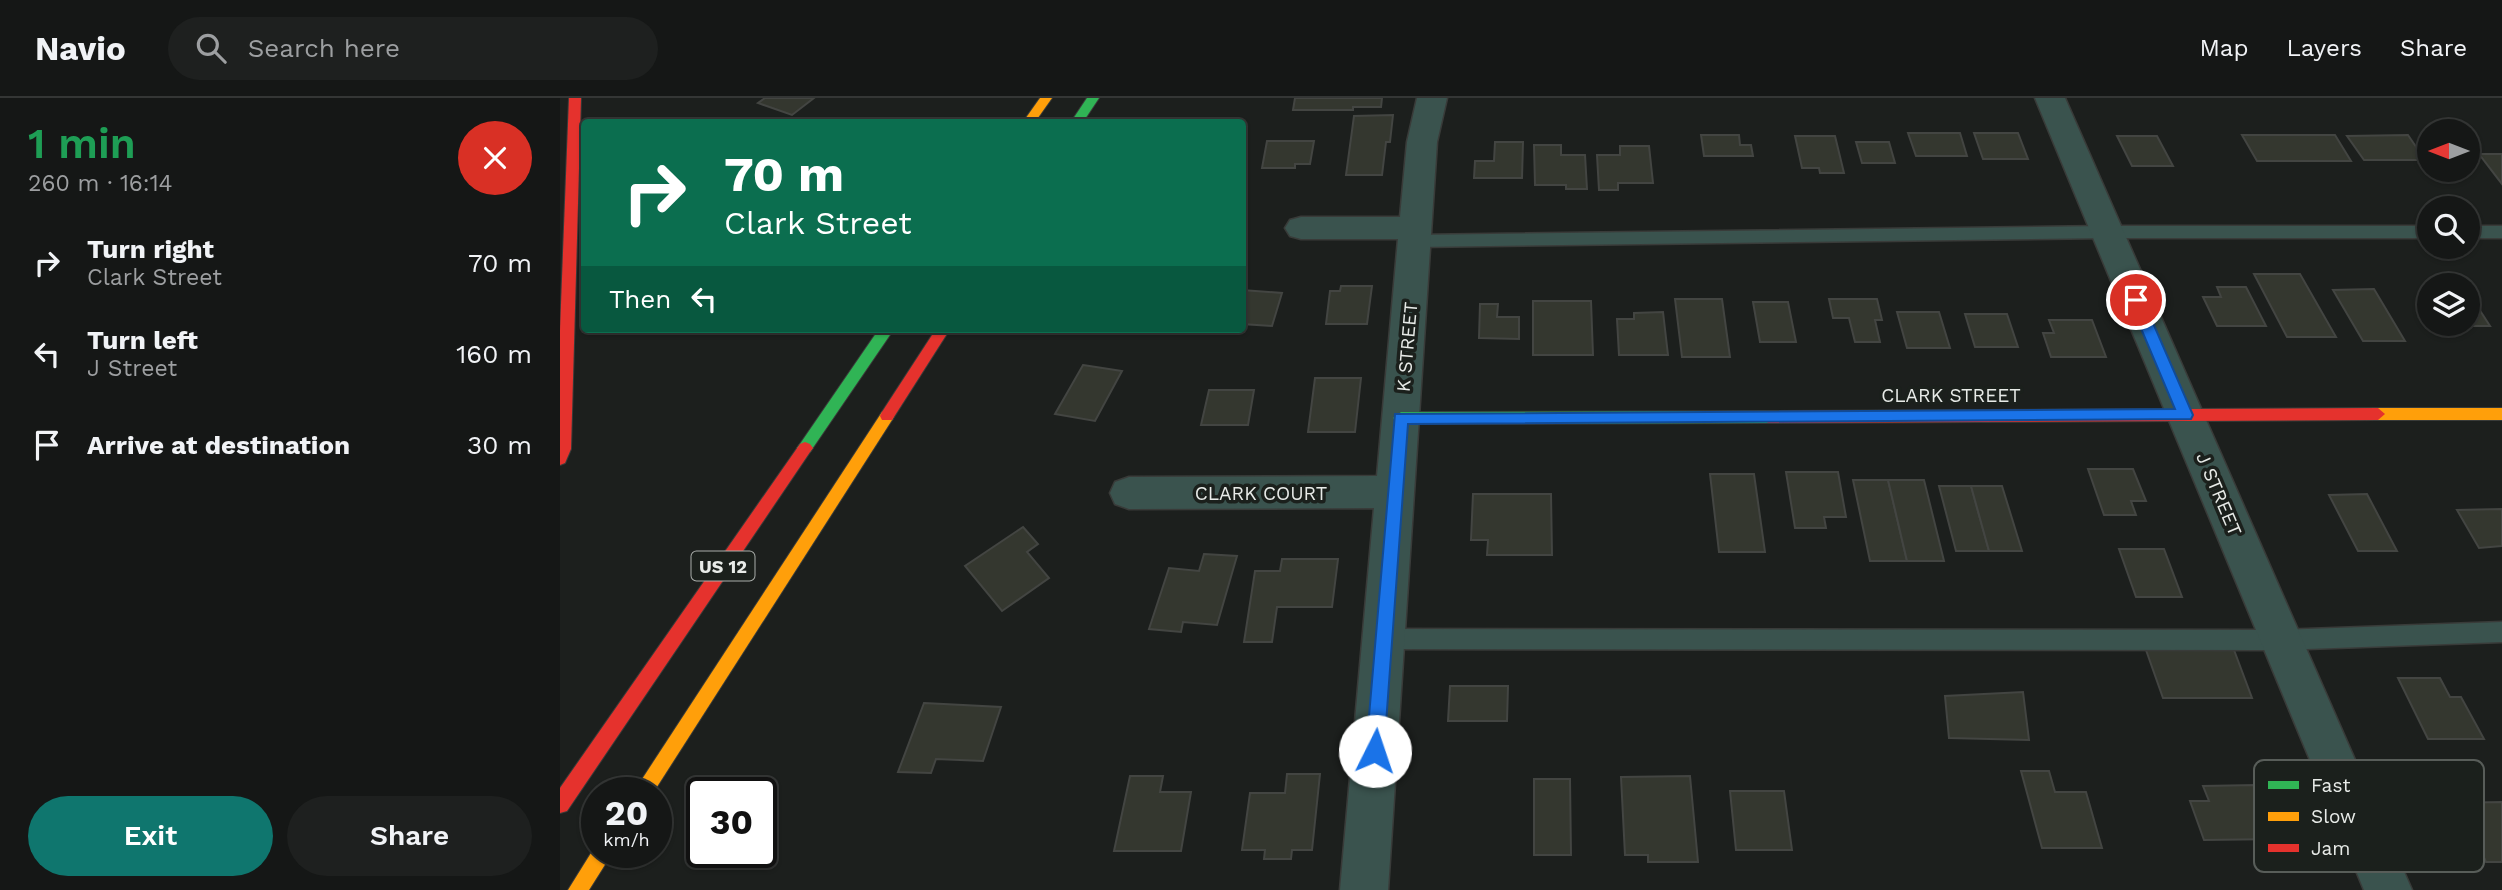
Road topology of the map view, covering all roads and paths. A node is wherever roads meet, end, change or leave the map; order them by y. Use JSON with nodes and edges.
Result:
{"nodes":[{"id":1,"x":575,"y":98,"type":"edge"},
{"id":2,"x":1045,"y":98,"type":"edge"},
{"id":3,"x":1093,"y":98,"type":"edge"},
{"id":4,"x":1432,"y":98,"type":"edge"},
{"id":5,"x":2050,"y":98,"type":"edge"},
{"id":6,"x":1031,"y":119,"type":"edge"},
{"id":7,"x":1079,"y":119,"type":"edge"},
{"id":8,"x":1301,"y":228,"type":"dead end"},
{"id":9,"x":2107,"y":232,"type":"junction"},
{"id":10,"x":2417,"y":232,"type":"edge"},
{"id":11,"x":2480,"y":232,"type":"edge"},
{"id":12,"x":2502,"y":232,"type":"edge"},
{"id":13,"x":1416,"y":235,"type":"junction"},
{"id":14,"x":884,"y":333,"type":"edge"},
{"id":15,"x":940,"y":333,"type":"edge"},
{"id":16,"x":2502,"y":414,"type":"edge"},
{"id":17,"x":2185,"y":415,"type":"junction"},
{"id":18,"x":1401,"y":418,"type":"junction"},
{"id":19,"x":560,"y":459,"type":"edge"},
{"id":20,"x":1394,"y":492,"type":"junction"},
{"id":21,"x":1129,"y":493,"type":"dead end"},
{"id":22,"x":2502,"y":632,"type":"edge"},
{"id":23,"x":1384,"y":639,"type":"junction"},
{"id":24,"x":2281,"y":640,"type":"junction"},
{"id":25,"x":2332,"y":760,"type":"edge"},
{"id":26,"x":652,"y":777,"type":"edge"},
{"id":27,"x":560,"y":804,"type":"edge"},
{"id":28,"x":593,"y":868,"type":"edge"},
{"id":29,"x":2380,"y":872,"type":"edge"},
{"id":30,"x":579,"y":890,"type":"edge"},
{"id":31,"x":1364,"y":890,"type":"edge"},
{"id":32,"x":2388,"y":890,"type":"edge"}],
"edges":[{"from":1,"to":19,"type":"main road"},
{"from":2,"to":6,"type":"main road"},
{"from":3,"to":7,"type":"main road"},
{"from":4,"to":13,"type":"street","name":"K STREET"},
{"from":5,"to":9,"type":"street","name":"J STREET"},
{"from":8,"to":13,"type":"street"},
{"from":9,"to":10,"type":"lane"},
{"from":9,"to":13,"type":"lane"},
{"from":9,"to":17,"type":"street","name":"J STREET"},
{"from":11,"to":12,"type":"lane"},
{"from":13,"to":18,"type":"street","name":"K STREET"},
{"from":14,"to":27,"type":"main road","number":"US 12"},
{"from":15,"to":26,"type":"main road","number":"US 12"},
{"from":16,"to":17,"type":"main road","name":"CLARK STREET"},
{"from":17,"to":18,"type":"main road","name":"CLARK STREET"},
{"from":17,"to":24,"type":"street","name":"J STREET"},
{"from":18,"to":20,"type":"street","name":"K STREET"},
{"from":20,"to":21,"type":"street","name":"CLARK COURT"},
{"from":20,"to":23,"type":"street","name":"K STREET"},
{"from":22,"to":24,"type":"lane"},
{"from":23,"to":24,"type":"lane"},
{"from":23,"to":31,"type":"street","name":"K STREET"},
{"from":24,"to":25,"type":"street","name":"J STREET"},
{"from":28,"to":30,"type":"main road"},
{"from":29,"to":32,"type":"street","name":"J STREET"}]}
